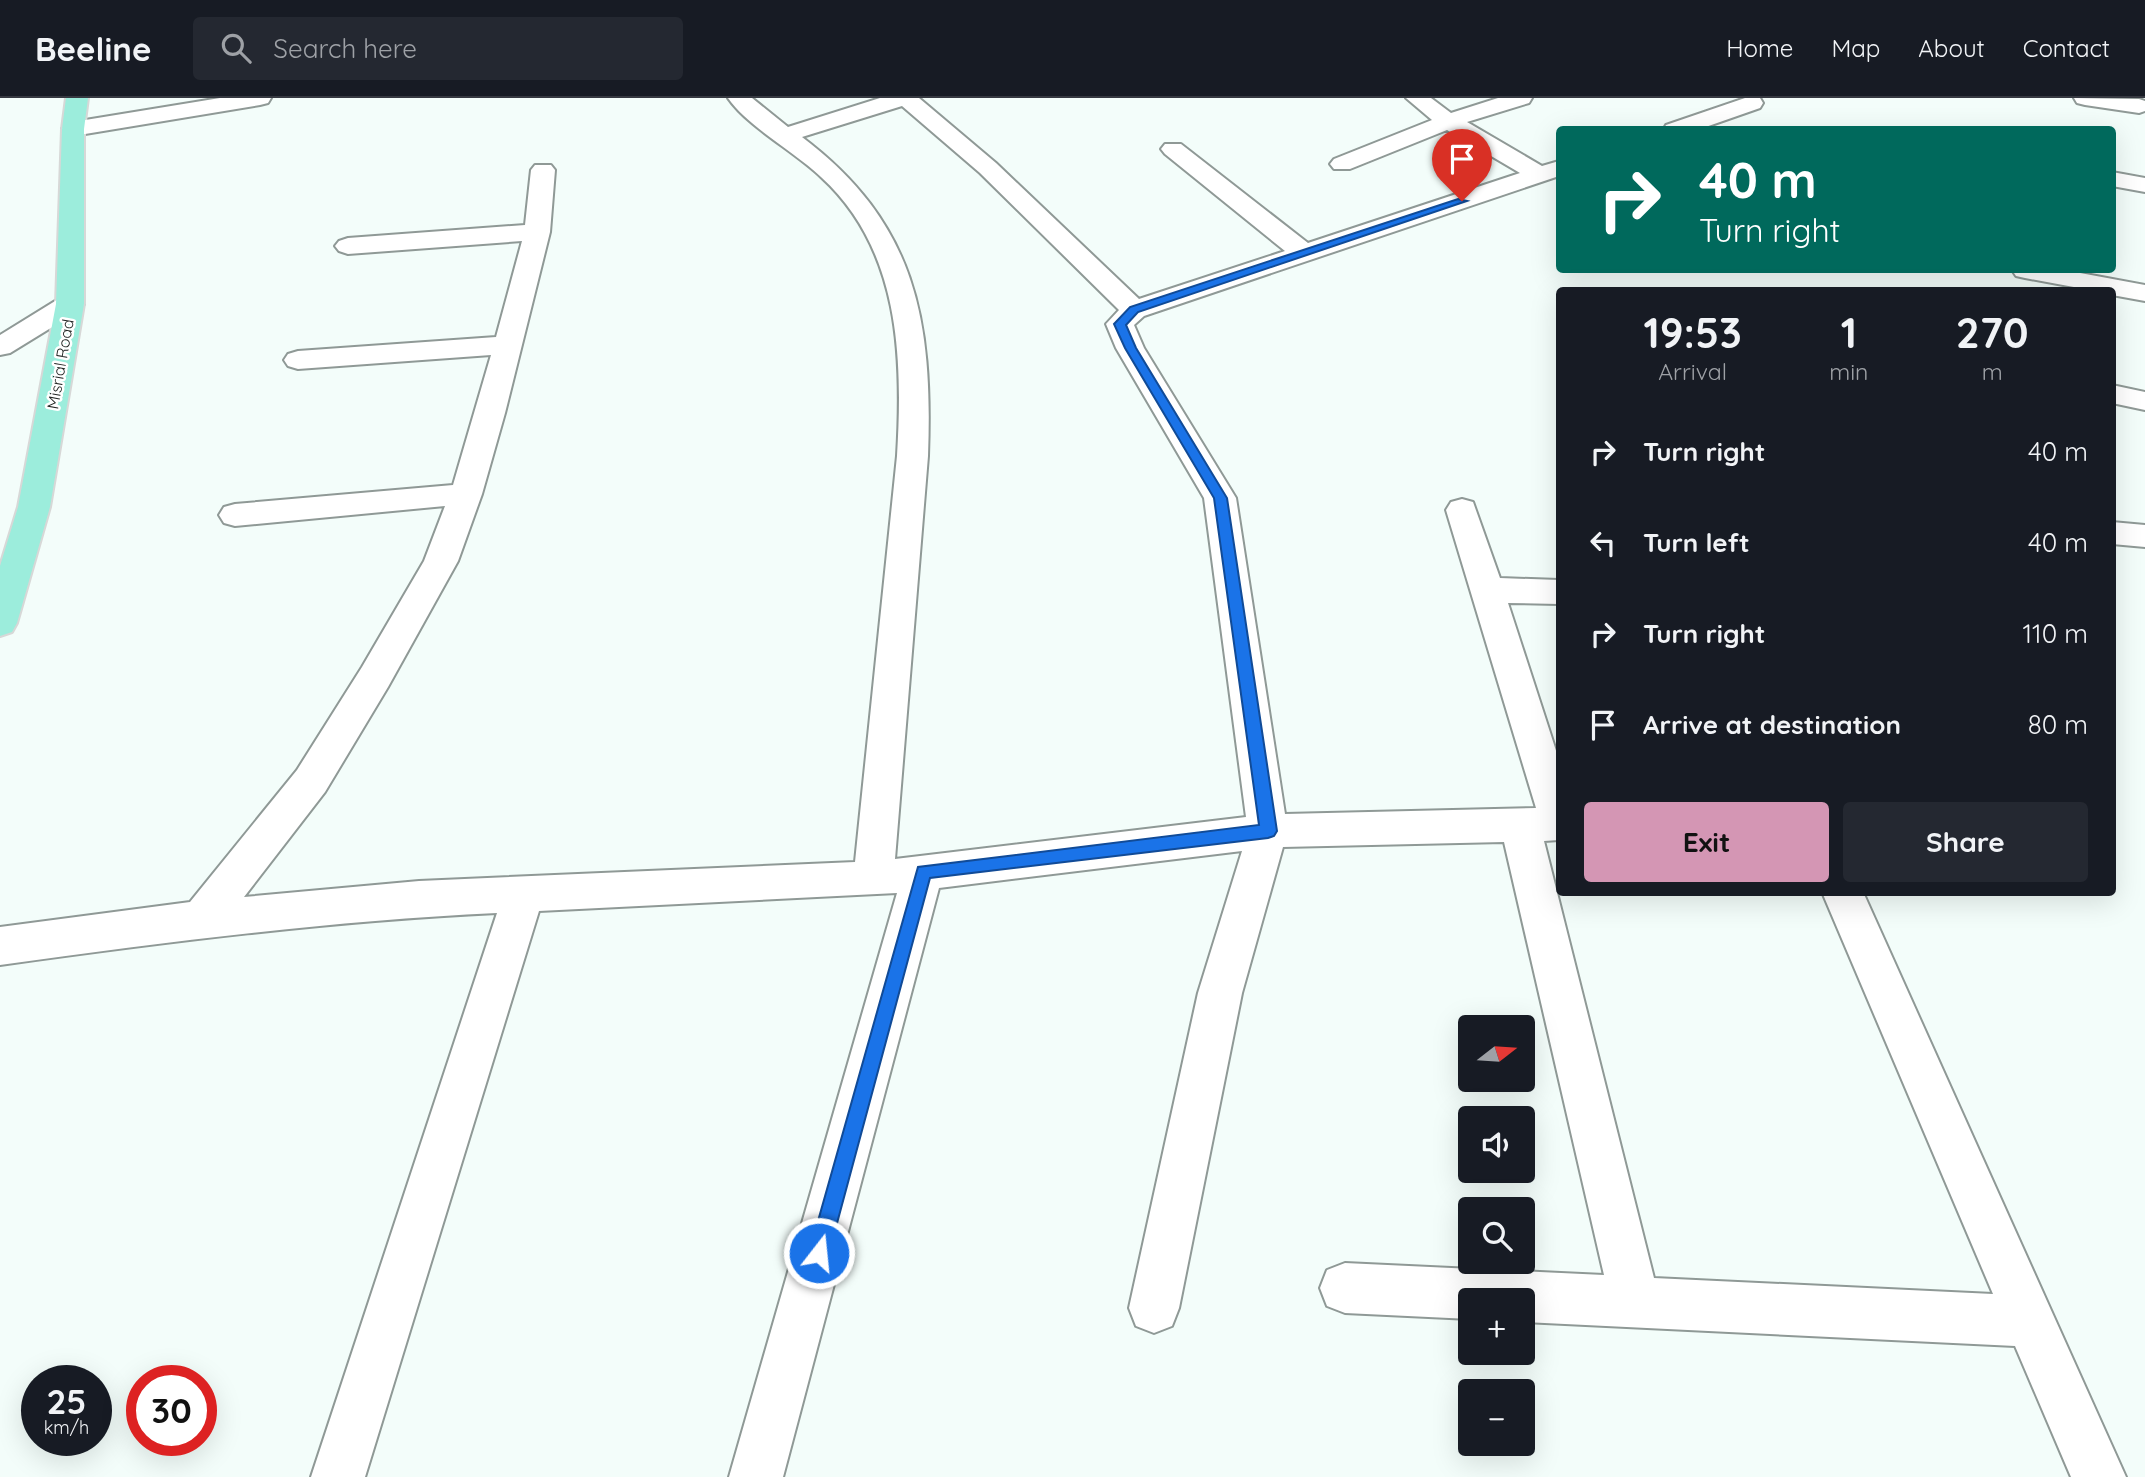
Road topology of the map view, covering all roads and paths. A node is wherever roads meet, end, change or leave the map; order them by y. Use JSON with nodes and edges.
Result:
{"nodes":[{"id":1,"x":77,"y":98,"type":"edge"},
{"id":2,"x":260,"y":98,"type":"edge"},
{"id":3,"x":738,"y":98,"type":"edge"},
{"id":4,"x":905,"y":98,"type":"edge"},
{"id":5,"x":1417,"y":98,"type":"edge"},
{"id":6,"x":1521,"y":98,"type":"edge"},
{"id":7,"x":2085,"y":98,"type":"edge"},
{"id":8,"x":1752,"y":103,"type":"dead end"},
{"id":9,"x":2140,"y":109,"type":"edge"},
{"id":10,"x":1448,"y":121,"type":"junction"},
{"id":11,"x":1686,"y":126,"type":"edge"},
{"id":12,"x":73,"y":129,"type":"junction"},
{"id":13,"x":782,"y":136,"type":"junction"},
{"id":14,"x":1172,"y":149,"type":"dead end"},
{"id":15,"x":1342,"y":164,"type":"dead end"},
{"id":16,"x":543,"y":170,"type":"dead end"},
{"id":17,"x":1550,"y":172,"type":"edge"},
{"id":18,"x":2116,"y":180,"type":"edge"},
{"id":19,"x":2145,"y":185,"type":"edge"},
{"id":20,"x":537,"y":232,"type":"junction"},
{"id":21,"x":348,"y":246,"type":"dead end"},
{"id":22,"x":1305,"y":254,"type":"junction"},
{"id":23,"x":2041,"y":273,"type":"edge"},
{"id":24,"x":2114,"y":287,"type":"edge"},
{"id":25,"x":2116,"y":287,"type":"edge"},
{"id":26,"x":2145,"y":293,"type":"edge"},
{"id":27,"x":70,"y":304,"type":"junction"},
{"id":28,"x":1134,"y":310,"type":"junction"},
{"id":29,"x":507,"y":345,"type":"junction"},
{"id":30,"x":0,"y":347,"type":"edge"},
{"id":31,"x":298,"y":360,"type":"dead end"},
{"id":32,"x":2116,"y":395,"type":"edge"},
{"id":33,"x":2145,"y":401,"type":"edge"},
{"id":34,"x":466,"y":494,"type":"junction"},
{"id":35,"x":1462,"y":510,"type":"dead end"},
{"id":36,"x":235,"y":515,"type":"dead end"},
{"id":37,"x":2116,"y":533,"type":"edge"},
{"id":38,"x":2145,"y":536,"type":"edge"},
{"id":39,"x":1487,"y":590,"type":"junction"},
{"id":40,"x":1556,"y":592,"type":"edge"},
{"id":41,"x":0,"y":623,"type":"edge"},
{"id":42,"x":1546,"y":823,"type":"edge"},
{"id":43,"x":1268,"y":831,"type":"junction"},
{"id":44,"x":923,"y":872,"type":"junction"},
{"id":45,"x":1556,"y":876,"type":"edge"},
{"id":46,"x":873,"y":878,"type":"junction"},
{"id":47,"x":524,"y":894,"type":"junction"},
{"id":48,"x":1560,"y":896,"type":"edge"},
{"id":49,"x":1844,"y":896,"type":"edge"},
{"id":50,"x":202,"y":919,"type":"junction"},
{"id":51,"x":0,"y":946,"type":"edge"},
{"id":52,"x":1345,"y":1288,"type":"dead end"},
{"id":53,"x":1636,"y":1302,"type":"junction"},
{"id":54,"x":1154,"y":1308,"type":"dead end"},
{"id":55,"x":2031,"y":1321,"type":"junction"},
{"id":56,"x":338,"y":1477,"type":"edge"},
{"id":57,"x":756,"y":1477,"type":"edge"},
{"id":58,"x":2099,"y":1477,"type":"edge"}],
"edges":[{"from":1,"to":12,"type":"main road","name":"Misrial Road"},
{"from":2,"to":12,"type":"street"},
{"from":3,"to":13,"type":"street"},
{"from":4,"to":13,"type":"street"},
{"from":4,"to":28,"type":"street"},
{"from":5,"to":10,"type":"street"},
{"from":6,"to":10,"type":"street"},
{"from":7,"to":9,"type":"street"},
{"from":8,"to":11,"type":"street"},
{"from":10,"to":15,"type":"street"},
{"from":10,"to":17,"type":"street"},
{"from":12,"to":27,"type":"main road","name":"Misrial Road"},
{"from":13,"to":46,"type":"street"},
{"from":14,"to":22,"type":"street"},
{"from":16,"to":20,"type":"street"},
{"from":17,"to":22,"type":"street"},
{"from":18,"to":19,"type":"street"},
{"from":20,"to":21,"type":"street"},
{"from":20,"to":29,"type":"street"},
{"from":22,"to":28,"type":"street"},
{"from":23,"to":24,"type":"street"},
{"from":25,"to":26,"type":"street"},
{"from":27,"to":30,"type":"street"},
{"from":27,"to":41,"type":"main road","name":"Misrial Road"},
{"from":28,"to":43,"type":"street"},
{"from":29,"to":31,"type":"street"},
{"from":29,"to":34,"type":"street"},
{"from":32,"to":33,"type":"street"},
{"from":34,"to":36,"type":"street"},
{"from":34,"to":50,"type":"street"},
{"from":35,"to":39,"type":"street"},
{"from":37,"to":38,"type":"street"},
{"from":39,"to":40,"type":"street"},
{"from":39,"to":42,"type":"street"},
{"from":42,"to":43,"type":"street"},
{"from":42,"to":45,"type":"street"},
{"from":43,"to":44,"type":"street"},
{"from":43,"to":54,"type":"street"},
{"from":44,"to":46,"type":"street"},
{"from":44,"to":57,"type":"street"},
{"from":46,"to":47,"type":"street"},
{"from":47,"to":50,"type":"street"},
{"from":47,"to":56,"type":"street"},
{"from":48,"to":53,"type":"street"},
{"from":49,"to":55,"type":"street"},
{"from":50,"to":51,"type":"street"},
{"from":52,"to":53,"type":"street"},
{"from":53,"to":55,"type":"street"},
{"from":55,"to":58,"type":"street"}]}
